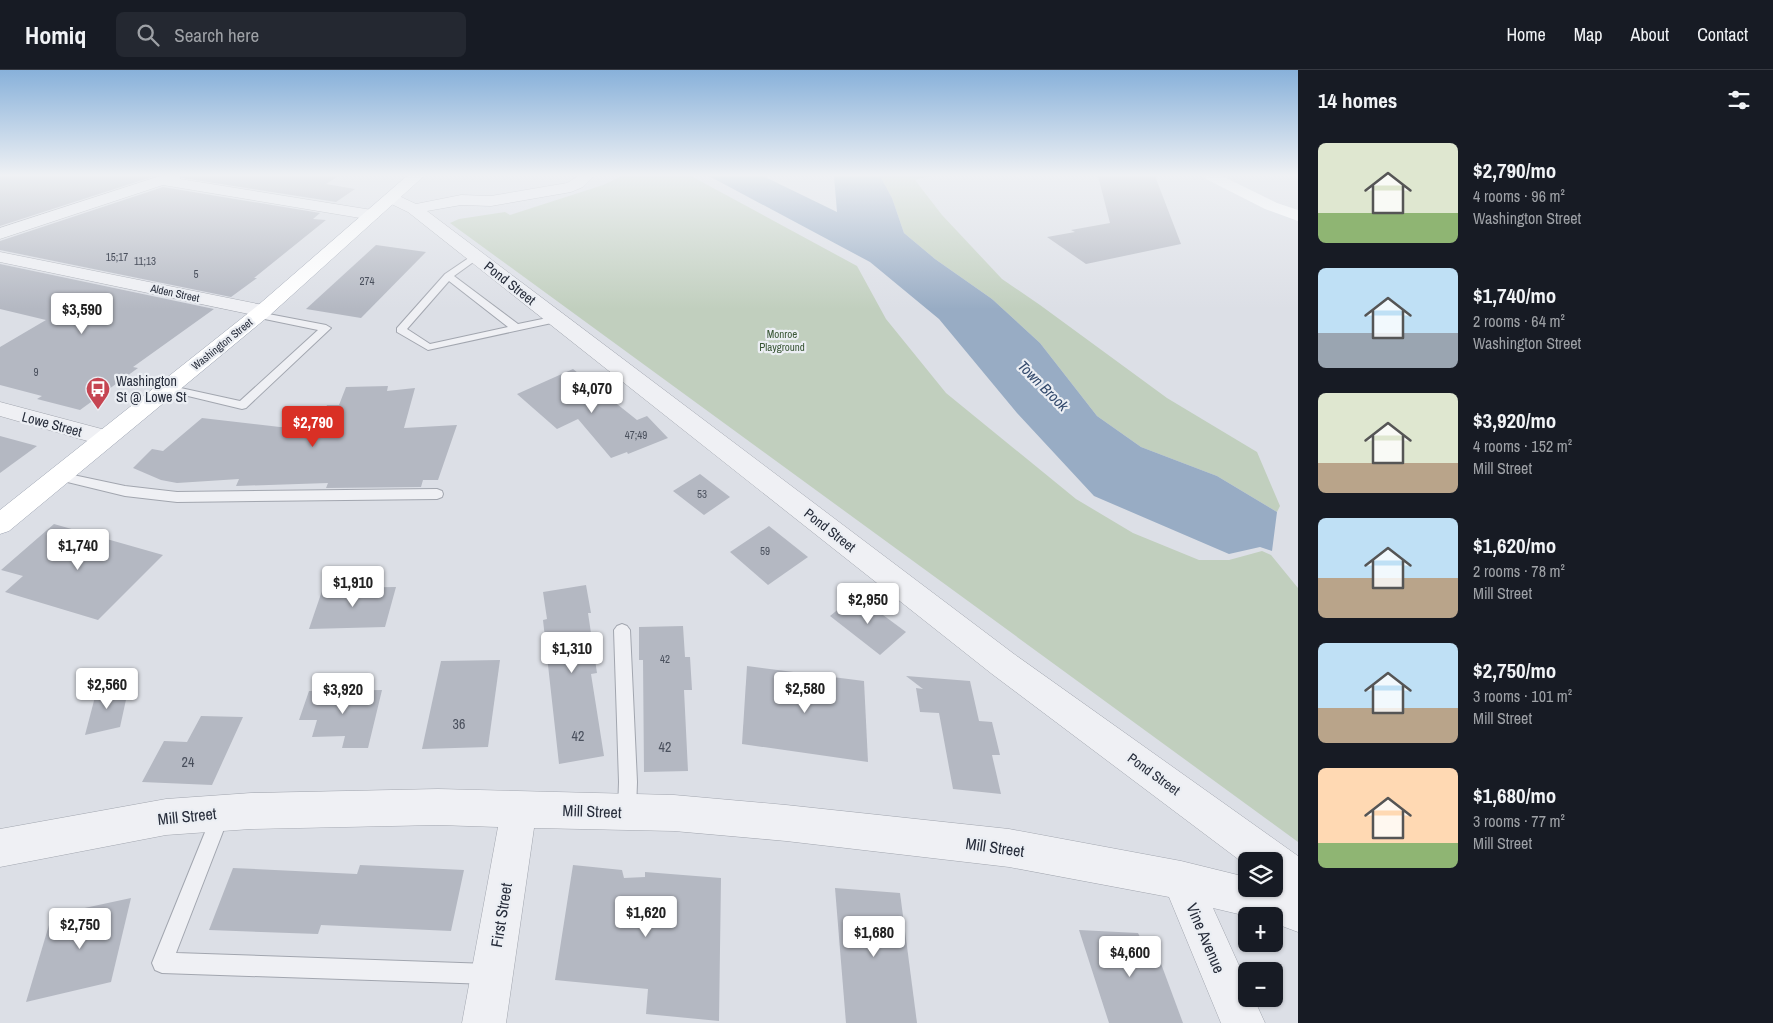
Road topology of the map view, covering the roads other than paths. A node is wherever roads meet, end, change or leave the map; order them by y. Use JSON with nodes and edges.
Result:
{"nodes":[{"id":1,"x":41,"y":220,"type":"edge"},
{"id":2,"x":389,"y":220,"type":"edge"},
{"id":3,"x":418,"y":220,"type":"edge"},
{"id":4,"x":0,"y":234,"type":"edge"},
{"id":5,"x":476,"y":256,"type":"junction"},
{"id":6,"x":0,"y":257,"type":"edge"},
{"id":7,"x":448,"y":276,"type":"junction"},
{"id":8,"x":260,"y":313,"type":"junction"},
{"id":9,"x":557,"y":319,"type":"junction"},
{"id":10,"x":516,"y":328,"type":"junction"},
{"id":11,"x":167,"y":388,"type":"junction"},
{"id":12,"x":0,"y":410,"type":"edge"},
{"id":13,"x":105,"y":438,"type":"junction"},
{"id":14,"x":59,"y":476,"type":"junction"},
{"id":15,"x":437,"y":494,"type":"dead end"},
{"id":16,"x":0,"y":524,"type":"edge"},
{"id":17,"x":622,"y":630,"type":"dead end"},
{"id":18,"x":519,"y":808,"type":"junction"},
{"id":19,"x":222,"y":812,"type":"junction"},
{"id":20,"x":626,"y":812,"type":"junction"},
{"id":21,"x":0,"y":848,"type":"edge"},
{"id":22,"x":1259,"y":852,"type":"edge"},
{"id":23,"x":1283,"y":869,"type":"edge"},
{"id":24,"x":1182,"y":880,"type":"junction"},
{"id":25,"x":1298,"y":880,"type":"edge"},
{"id":26,"x":1298,"y":912,"type":"edge"},
{"id":27,"x":492,"y":974,"type":"junction"},
{"id":28,"x":484,"y":1023,"type":"edge"},
{"id":29,"x":1242,"y":1023,"type":"edge"}],
"edges":[{"from":1,"to":4,"type":"street"},
{"from":2,"to":8,"type":"main road","name":"Washington Street"},
{"from":3,"to":5,"type":"street","name":"Pond Street"},
{"from":5,"to":7,"type":"lane"},
{"from":5,"to":9,"type":"street","name":"Pond Street"},
{"from":6,"to":8,"type":"street","name":"Alden Street"},
{"from":7,"to":10,"type":"lane"},
{"from":7,"to":10,"type":"lane"},
{"from":8,"to":11,"type":"main road","name":"Washington Street"},
{"from":8,"to":11,"type":"lane"},
{"from":9,"to":10,"type":"lane"},
{"from":9,"to":22,"type":"street","name":"Pond Street"},
{"from":11,"to":13,"type":"main road","name":"Washington Street"},
{"from":12,"to":13,"type":"street","name":"Lowe Street"},
{"from":13,"to":14,"type":"main road","name":"Washington Street"},
{"from":14,"to":15,"type":"lane"},
{"from":14,"to":16,"type":"main road","name":"Washington Street"},
{"from":17,"to":20,"type":"lane"},
{"from":18,"to":19,"type":"street","name":"Mill Street"},
{"from":18,"to":20,"type":"street","name":"Mill Street"},
{"from":18,"to":27,"type":"street","name":"First Street"},
{"from":19,"to":21,"type":"street","name":"Mill Street"},
{"from":19,"to":27,"type":"lane"},
{"from":20,"to":24,"type":"street","name":"Mill Street"},
{"from":23,"to":25,"type":"street","name":"Pond Street"},
{"from":24,"to":26,"type":"street"},
{"from":24,"to":29,"type":"street","name":"Vine Avenue"},
{"from":27,"to":28,"type":"street","name":"First Street"}]}
